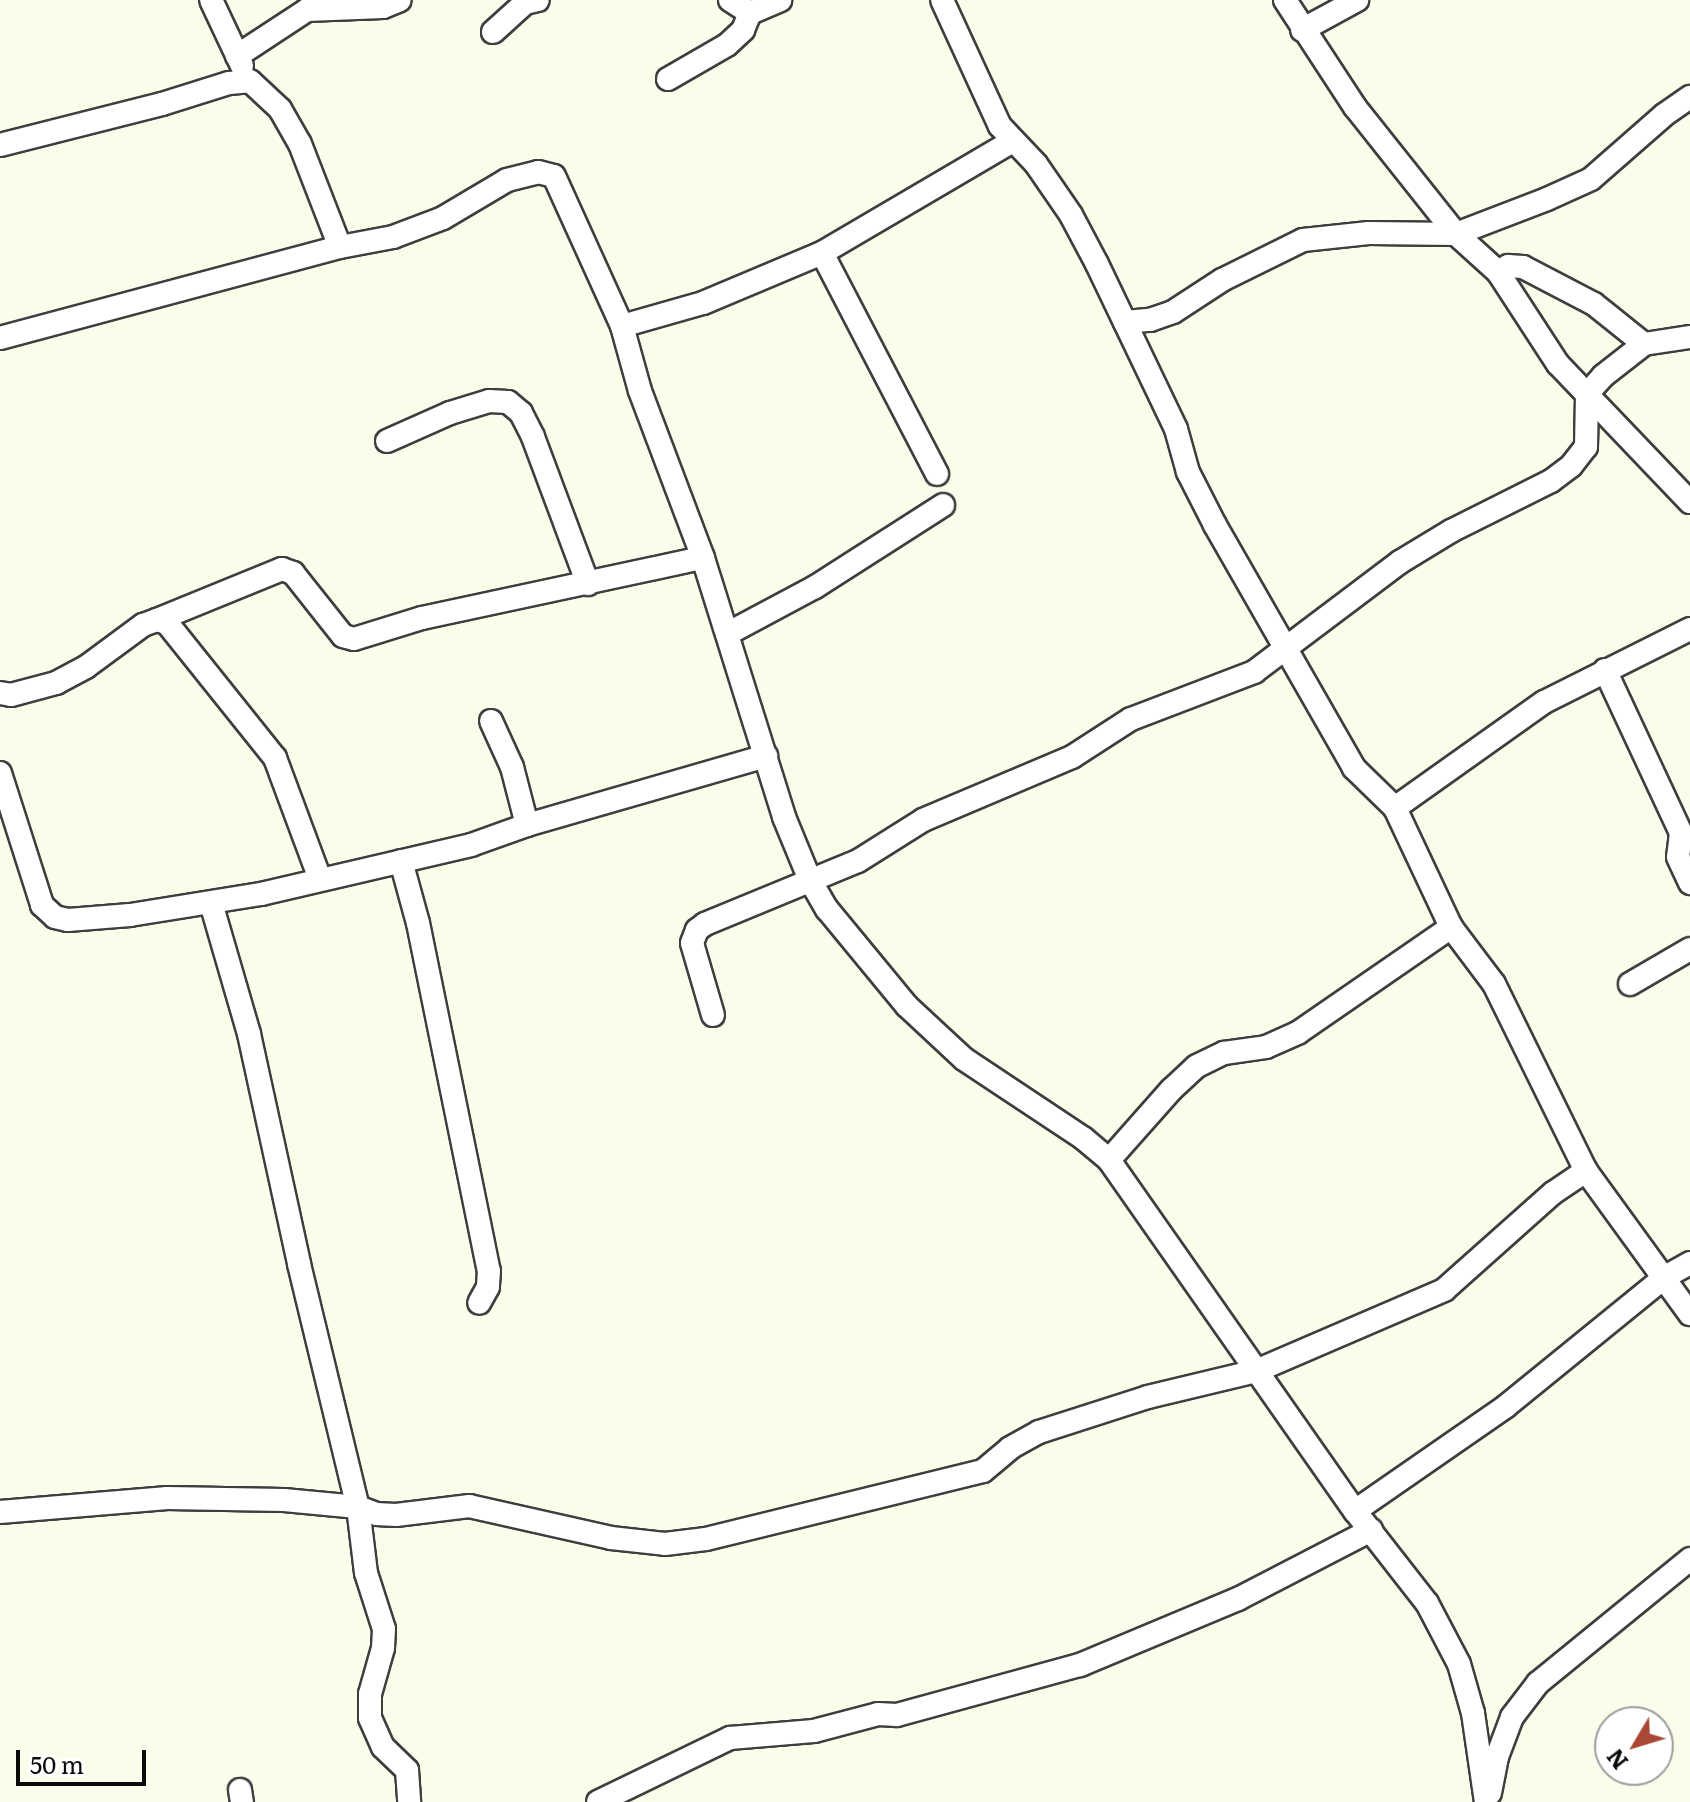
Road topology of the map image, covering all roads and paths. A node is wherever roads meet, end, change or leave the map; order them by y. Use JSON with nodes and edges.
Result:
{"nodes":[{"id":1,"x":211,"y":0,"type":"edge"},
{"id":2,"x":400,"y":0,"type":"edge"},
{"id":3,"x":538,"y":0,"type":"edge"},
{"id":4,"x":730,"y":0,"type":"edge"},
{"id":5,"x":780,"y":0,"type":"edge"},
{"id":6,"x":1285,"y":0,"type":"edge"},
{"id":7,"x":1357,"y":0,"type":"edge"},
{"id":8,"x":944,"y":1,"type":"edge"},
{"id":9,"x":750,"y":13,"type":"junction"},
{"id":10,"x":1302,"y":30,"type":"junction"},
{"id":11,"x":493,"y":32,"type":"dead end"},
{"id":12,"x":237,"y":56,"type":"junction"},
{"id":13,"x":668,"y":79,"type":"dead end"},
{"id":14,"x":250,"y":81,"type":"junction"},
{"id":15,"x":1690,"y":97,"type":"edge"},
{"id":16,"x":1011,"y":142,"type":"junction"},
{"id":17,"x":0,"y":145,"type":"edge"},
{"id":18,"x":1456,"y":234,"type":"junction"},
{"id":19,"x":340,"y":247,"type":"junction"},
{"id":20,"x":822,"y":253,"type":"junction"},
{"id":21,"x":1498,"y":272,"type":"junction"},
{"id":22,"x":1125,"y":322,"type":"junction"},
{"id":23,"x":622,"y":326,"type":"junction"},
{"id":24,"x":1690,"y":337,"type":"edge"},
{"id":25,"x":0,"y":338,"type":"edge"},
{"id":26,"x":1644,"y":344,"type":"junction"},
{"id":27,"x":1587,"y":394,"type":"junction"},
{"id":28,"x":387,"y":441,"type":"dead end"},
{"id":29,"x":937,"y":474,"type":"dead end"},
{"id":30,"x":1690,"y":502,"type":"edge"},
{"id":31,"x":943,"y":505,"type":"dead end"},
{"id":32,"x":703,"y":558,"type":"junction"},
{"id":33,"x":588,"y":584,"type":"junction"},
{"id":34,"x":157,"y":620,"type":"junction"},
{"id":35,"x":1690,"y":629,"type":"edge"},
{"id":36,"x":727,"y":634,"type":"junction"},
{"id":37,"x":1285,"y":648,"type":"junction"},
{"id":38,"x":1605,"y":670,"type":"junction"},
{"id":39,"x":0,"y":693,"type":"edge"},
{"id":40,"x":491,"y":721,"type":"dead end"},
{"id":41,"x":766,"y":756,"type":"junction"},
{"id":42,"x":0,"y":773,"type":"edge"},
{"id":43,"x":1395,"y":808,"type":"junction"},
{"id":44,"x":527,"y":825,"type":"junction"},
{"id":45,"x":401,"y":861,"type":"junction"},
{"id":46,"x":320,"y":879,"type":"junction"},
{"id":47,"x":810,"y":880,"type":"junction"},
{"id":48,"x":1690,"y":883,"type":"edge"},
{"id":49,"x":211,"y":903,"type":"junction"},
{"id":50,"x":1451,"y":927,"type":"junction"},
{"id":51,"x":1690,"y":949,"type":"edge"},
{"id":52,"x":1630,"y":984,"type":"dead end"},
{"id":53,"x":713,"y":1015,"type":"dead end"},
{"id":54,"x":1109,"y":1160,"type":"junction"},
{"id":55,"x":1586,"y":1171,"type":"junction"},
{"id":56,"x":1690,"y":1263,"type":"edge"},
{"id":57,"x":1665,"y":1277,"type":"junction"},
{"id":58,"x":479,"y":1303,"type":"dead end"},
{"id":59,"x":1690,"y":1314,"type":"edge"},
{"id":60,"x":1256,"y":1371,"type":"junction"},
{"id":61,"x":358,"y":1507,"type":"junction"},
{"id":62,"x":1355,"y":1511,"type":"junction"},
{"id":63,"x":0,"y":1512,"type":"edge"},
{"id":64,"x":1371,"y":1530,"type":"junction"},
{"id":65,"x":1690,"y":1559,"type":"edge"},
{"id":66,"x":409,"y":1802,"type":"edge"},
{"id":67,"x":598,"y":1802,"type":"edge"},
{"id":68,"x":1487,"y":1802,"type":"edge"}],
"edges":[{"from":1,"to":12,"type":"street"},
{"from":2,"to":12,"type":"street"},
{"from":3,"to":11,"type":"street"},
{"from":4,"to":9,"type":"street"},
{"from":5,"to":9,"type":"street"},
{"from":6,"to":10,"type":"street"},
{"from":7,"to":10,"type":"street"},
{"from":8,"to":16,"type":"street"},
{"from":9,"to":13,"type":"street"},
{"from":10,"to":18,"type":"street"},
{"from":12,"to":14,"type":"street"},
{"from":14,"to":17,"type":"street"},
{"from":14,"to":19,"type":"street"},
{"from":15,"to":18,"type":"street"},
{"from":16,"to":20,"type":"street"},
{"from":16,"to":22,"type":"street"},
{"from":18,"to":21,"type":"street"},
{"from":18,"to":22,"type":"street"},
{"from":19,"to":23,"type":"street"},
{"from":19,"to":25,"type":"street"},
{"from":20,"to":23,"type":"street"},
{"from":20,"to":29,"type":"street"},
{"from":21,"to":26,"type":"street"},
{"from":21,"to":27,"type":"street"},
{"from":22,"to":37,"type":"street"},
{"from":23,"to":32,"type":"street"},
{"from":24,"to":26,"type":"street"},
{"from":26,"to":27,"type":"street"},
{"from":27,"to":30,"type":"street"},
{"from":27,"to":37,"type":"street"},
{"from":28,"to":33,"type":"street"},
{"from":31,"to":36,"type":"street"},
{"from":32,"to":33,"type":"street"},
{"from":32,"to":36,"type":"street"},
{"from":33,"to":34,"type":"street"},
{"from":34,"to":39,"type":"street"},
{"from":34,"to":46,"type":"street"},
{"from":35,"to":38,"type":"street"},
{"from":36,"to":41,"type":"street"},
{"from":37,"to":43,"type":"street"},
{"from":37,"to":47,"type":"street"},
{"from":38,"to":43,"type":"street"},
{"from":38,"to":48,"type":"street"},
{"from":40,"to":44,"type":"street"},
{"from":41,"to":44,"type":"street"},
{"from":41,"to":47,"type":"street"},
{"from":42,"to":49,"type":"street"},
{"from":43,"to":50,"type":"street"},
{"from":44,"to":45,"type":"street"},
{"from":45,"to":46,"type":"street"},
{"from":45,"to":58,"type":"street"},
{"from":46,"to":49,"type":"street"},
{"from":47,"to":53,"type":"street"},
{"from":47,"to":54,"type":"street"},
{"from":49,"to":61,"type":"street"},
{"from":50,"to":54,"type":"street"},
{"from":50,"to":55,"type":"street"},
{"from":51,"to":52,"type":"street"},
{"from":54,"to":60,"type":"street"},
{"from":55,"to":57,"type":"street"},
{"from":55,"to":60,"type":"street"},
{"from":56,"to":57,"type":"street"},
{"from":57,"to":59,"type":"street"},
{"from":57,"to":62,"type":"street"},
{"from":60,"to":61,"type":"street"},
{"from":60,"to":62,"type":"street"},
{"from":61,"to":63,"type":"street"},
{"from":61,"to":66,"type":"street"},
{"from":62,"to":64,"type":"street"},
{"from":64,"to":67,"type":"street"},
{"from":64,"to":68,"type":"street"},
{"from":65,"to":68,"type":"street"}]}
